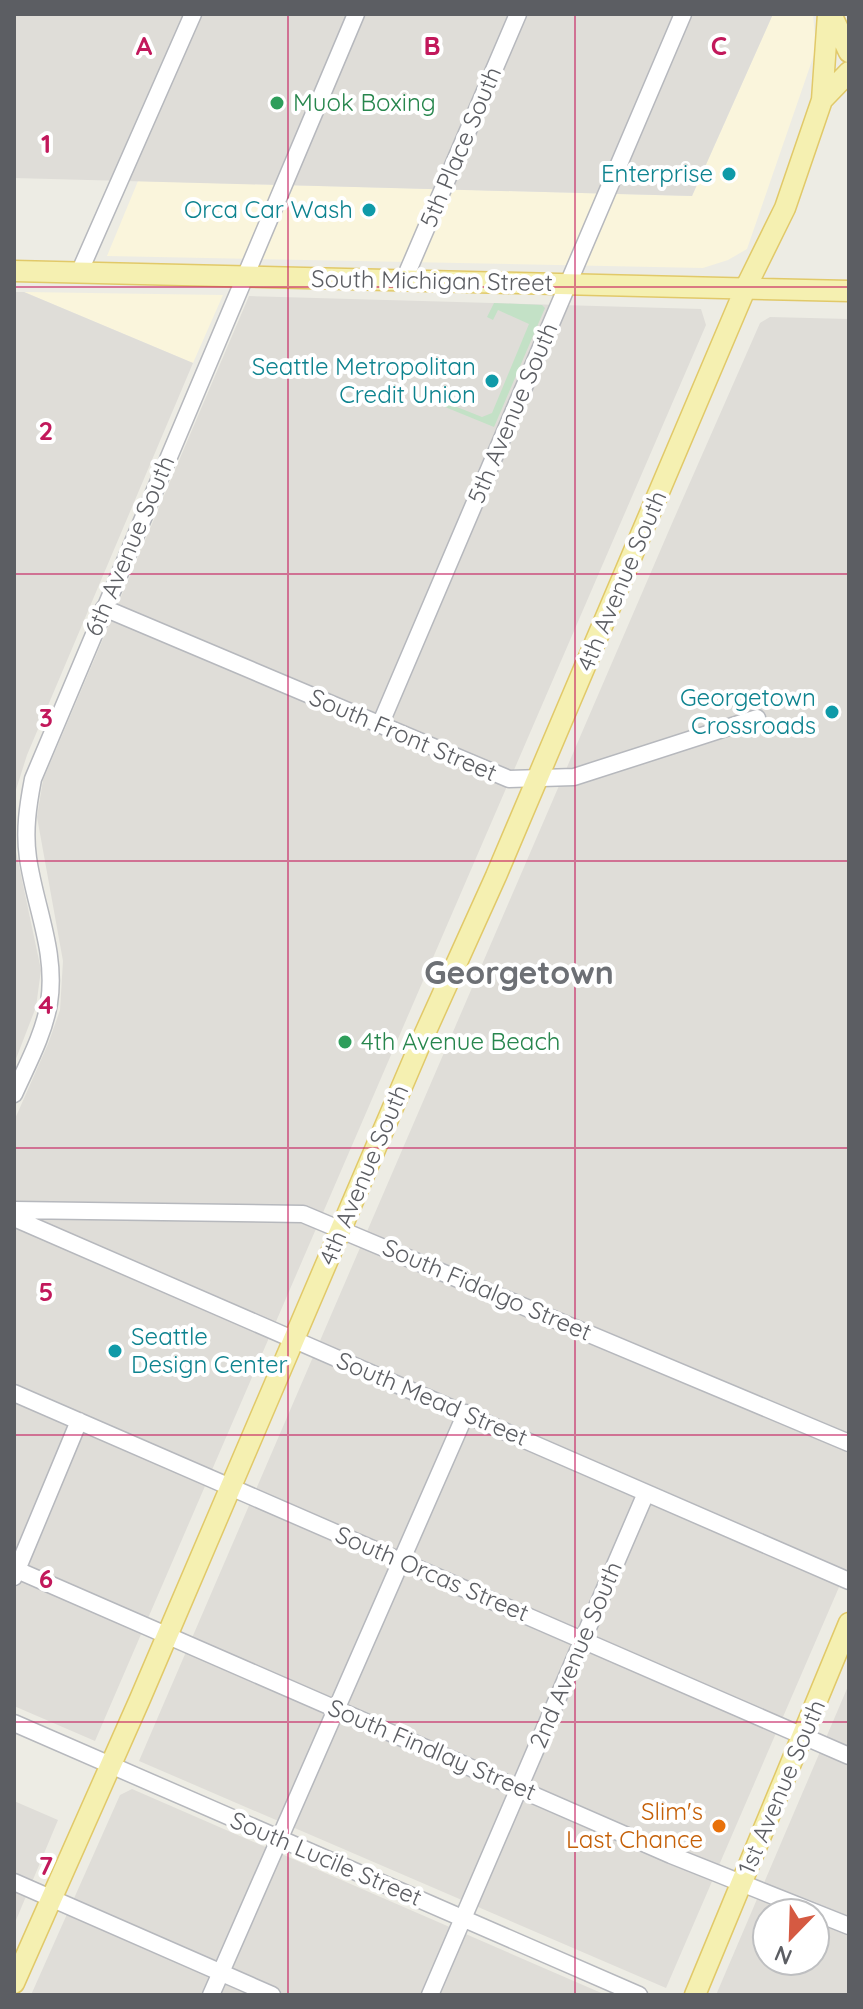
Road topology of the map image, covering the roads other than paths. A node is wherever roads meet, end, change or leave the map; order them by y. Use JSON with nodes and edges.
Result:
{"nodes":[{"id":1,"x":193,"y":14,"type":"edge"},
{"id":2,"x":356,"y":14,"type":"edge"},
{"id":3,"x":518,"y":14,"type":"edge"},
{"id":4,"x":683,"y":14,"type":"edge"},
{"id":5,"x":830,"y":14,"type":"edge"},
{"id":6,"x":849,"y":52,"type":"edge"},
{"id":7,"x":849,"y":72,"type":"edge"},
{"id":8,"x":822,"y":100,"type":"junction"},
{"id":9,"x":14,"y":271,"type":"edge"},
{"id":10,"x":79,"y":273,"type":"junction"},
{"id":11,"x":244,"y":277,"type":"junction"},
{"id":12,"x":404,"y":280,"type":"junction"},
{"id":13,"x":569,"y":284,"type":"junction"},
{"id":14,"x":746,"y":287,"type":"junction"},
{"id":15,"x":849,"y":291,"type":"edge"},
{"id":16,"x":104,"y":608,"type":"junction"},
{"id":17,"x":757,"y":718,"type":"dead end"},
{"id":18,"x":380,"y":725,"type":"junction"},
{"id":19,"x":536,"y":780,"type":"junction"},
{"id":20,"x":14,"y":1094,"type":"edge"},
{"id":21,"x":14,"y":1210,"type":"edge"},
{"id":22,"x":14,"y":1218,"type":"edge"},
{"id":23,"x":341,"y":1228,"type":"junction"},
{"id":24,"x":293,"y":1340,"type":"junction"},
{"id":25,"x":14,"y":1393,"type":"edge"},
{"id":26,"x":466,"y":1413,"type":"junction"},
{"id":27,"x":79,"y":1421,"type":"junction"},
{"id":28,"x":849,"y":1443,"type":"edge"},
{"id":29,"x":230,"y":1487,"type":"junction"},
{"id":30,"x":646,"y":1493,"type":"junction"},
{"id":31,"x":400,"y":1559,"type":"junction"},
{"id":32,"x":15,"y":1573,"type":"edge"},
{"id":33,"x":849,"y":1581,"type":"edge"},
{"id":34,"x":849,"y":1623,"type":"edge"},
{"id":35,"x":167,"y":1637,"type":"junction"},
{"id":36,"x":583,"y":1639,"type":"junction"},
{"id":37,"x":336,"y":1709,"type":"junction"},
{"id":38,"x":14,"y":1723,"type":"edge"},
{"id":39,"x":803,"y":1737,"type":"junction"},
{"id":40,"x":849,"y":1756,"type":"edge"},
{"id":41,"x":111,"y":1765,"type":"junction"},
{"id":42,"x":519,"y":1787,"type":"junction"},
{"id":43,"x":279,"y":1839,"type":"junction"},
{"id":44,"x":14,"y":1882,"type":"edge"},
{"id":45,"x":742,"y":1882,"type":"junction"},
{"id":46,"x":51,"y":1898,"type":"junction"},
{"id":47,"x":463,"y":1918,"type":"junction"},
{"id":48,"x":849,"y":1926,"type":"edge"},
{"id":49,"x":221,"y":1973,"type":"junction"},
{"id":50,"x":14,"y":1983,"type":"edge"},
{"id":51,"x":211,"y":1995,"type":"edge"},
{"id":52,"x":272,"y":1995,"type":"edge"},
{"id":53,"x":430,"y":1995,"type":"edge"},
{"id":54,"x":639,"y":1995,"type":"edge"},
{"id":55,"x":695,"y":1995,"type":"edge"}],
"edges":[{"from":1,"to":10,"type":"street"},
{"from":2,"to":11,"type":"street","name":"6th Avenue South"},
{"from":3,"to":12,"type":"street","name":"5th Place South"},
{"from":4,"to":13,"type":"street","name":"5th Avenue South"},
{"from":5,"to":6,"type":"main road"},
{"from":5,"to":8,"type":"main road","name":"4th Avenue South"},
{"from":7,"to":8,"type":"main road","name":"4th Avenue South"},
{"from":8,"to":14,"type":"main road","name":"4th Avenue South"},
{"from":9,"to":10,"type":"main road","name":"South Michigan Street"},
{"from":10,"to":11,"type":"main road","name":"South Michigan Street"},
{"from":11,"to":12,"type":"main road","name":"South Michigan Street"},
{"from":11,"to":16,"type":"street","name":"6th Avenue South"},
{"from":12,"to":13,"type":"main road","name":"South Michigan Street"},
{"from":13,"to":14,"type":"main road","name":"South Michigan Street"},
{"from":13,"to":18,"type":"street","name":"5th Avenue South"},
{"from":14,"to":15,"type":"main road","name":"South Michigan Street"},
{"from":14,"to":19,"type":"main road","name":"4th Avenue South"},
{"from":16,"to":18,"type":"street","name":"South Front Street"},
{"from":16,"to":20,"type":"street","name":"6th Avenue South"},
{"from":17,"to":19,"type":"street","name":"South Front Street"},
{"from":18,"to":19,"type":"street","name":"South Front Street"},
{"from":19,"to":23,"type":"main road","name":"4th Avenue South"},
{"from":21,"to":23,"type":"street","name":"South Fidalgo Street"},
{"from":22,"to":24,"type":"street","name":"South Mead Street"},
{"from":23,"to":24,"type":"main road","name":"4th Avenue South"},
{"from":23,"to":28,"type":"street","name":"South Fidalgo Street"},
{"from":24,"to":26,"type":"street","name":"South Mead Street"},
{"from":24,"to":29,"type":"main road","name":"4th Avenue South"},
{"from":25,"to":27,"type":"street","name":"South Orcas Street"},
{"from":26,"to":30,"type":"street","name":"South Mead Street"},
{"from":26,"to":31,"type":"street"},
{"from":27,"to":29,"type":"street","name":"South Orcas Street"},
{"from":27,"to":32,"type":"street"},
{"from":29,"to":31,"type":"street","name":"South Orcas Street"},
{"from":29,"to":35,"type":"main road","name":"4th Avenue South"},
{"from":30,"to":33,"type":"street","name":"South Mead Street"},
{"from":30,"to":36,"type":"street","name":"2nd Avenue South"},
{"from":31,"to":36,"type":"street","name":"South Orcas Street"},
{"from":31,"to":37,"type":"street"},
{"from":32,"to":35,"type":"street","name":"South Findlay Street"},
{"from":34,"to":39,"type":"main road","name":"1st Avenue South"},
{"from":35,"to":37,"type":"street","name":"South Findlay Street"},
{"from":35,"to":41,"type":"main road","name":"4th Avenue South"},
{"from":36,"to":39,"type":"street","name":"South Orcas Street"},
{"from":36,"to":42,"type":"street","name":"2nd Avenue South"},
{"from":37,"to":42,"type":"street","name":"South Findlay Street"},
{"from":37,"to":43,"type":"street"},
{"from":38,"to":41,"type":"street","name":"South Lucile Street"},
{"from":39,"to":40,"type":"street","name":"South Orcas Street"},
{"from":39,"to":45,"type":"main road","name":"1st Avenue South"},
{"from":41,"to":43,"type":"street","name":"South Lucile Street"},
{"from":41,"to":46,"type":"main road","name":"4th Avenue South"},
{"from":42,"to":45,"type":"street","name":"South Findlay Street"},
{"from":42,"to":47,"type":"street","name":"2nd Avenue South"},
{"from":43,"to":47,"type":"street","name":"South Lucile Street"},
{"from":43,"to":49,"type":"street"},
{"from":44,"to":46,"type":"street"},
{"from":45,"to":48,"type":"street","name":"South Findlay Street"},
{"from":45,"to":55,"type":"main road","name":"1st Avenue South"},
{"from":46,"to":49,"type":"street"},
{"from":46,"to":50,"type":"main road","name":"4th Avenue South"},
{"from":47,"to":53,"type":"street","name":"2nd Avenue South"},
{"from":47,"to":54,"type":"street","name":"South Lucile Street"},
{"from":49,"to":51,"type":"street"},
{"from":49,"to":52,"type":"street"}]}
